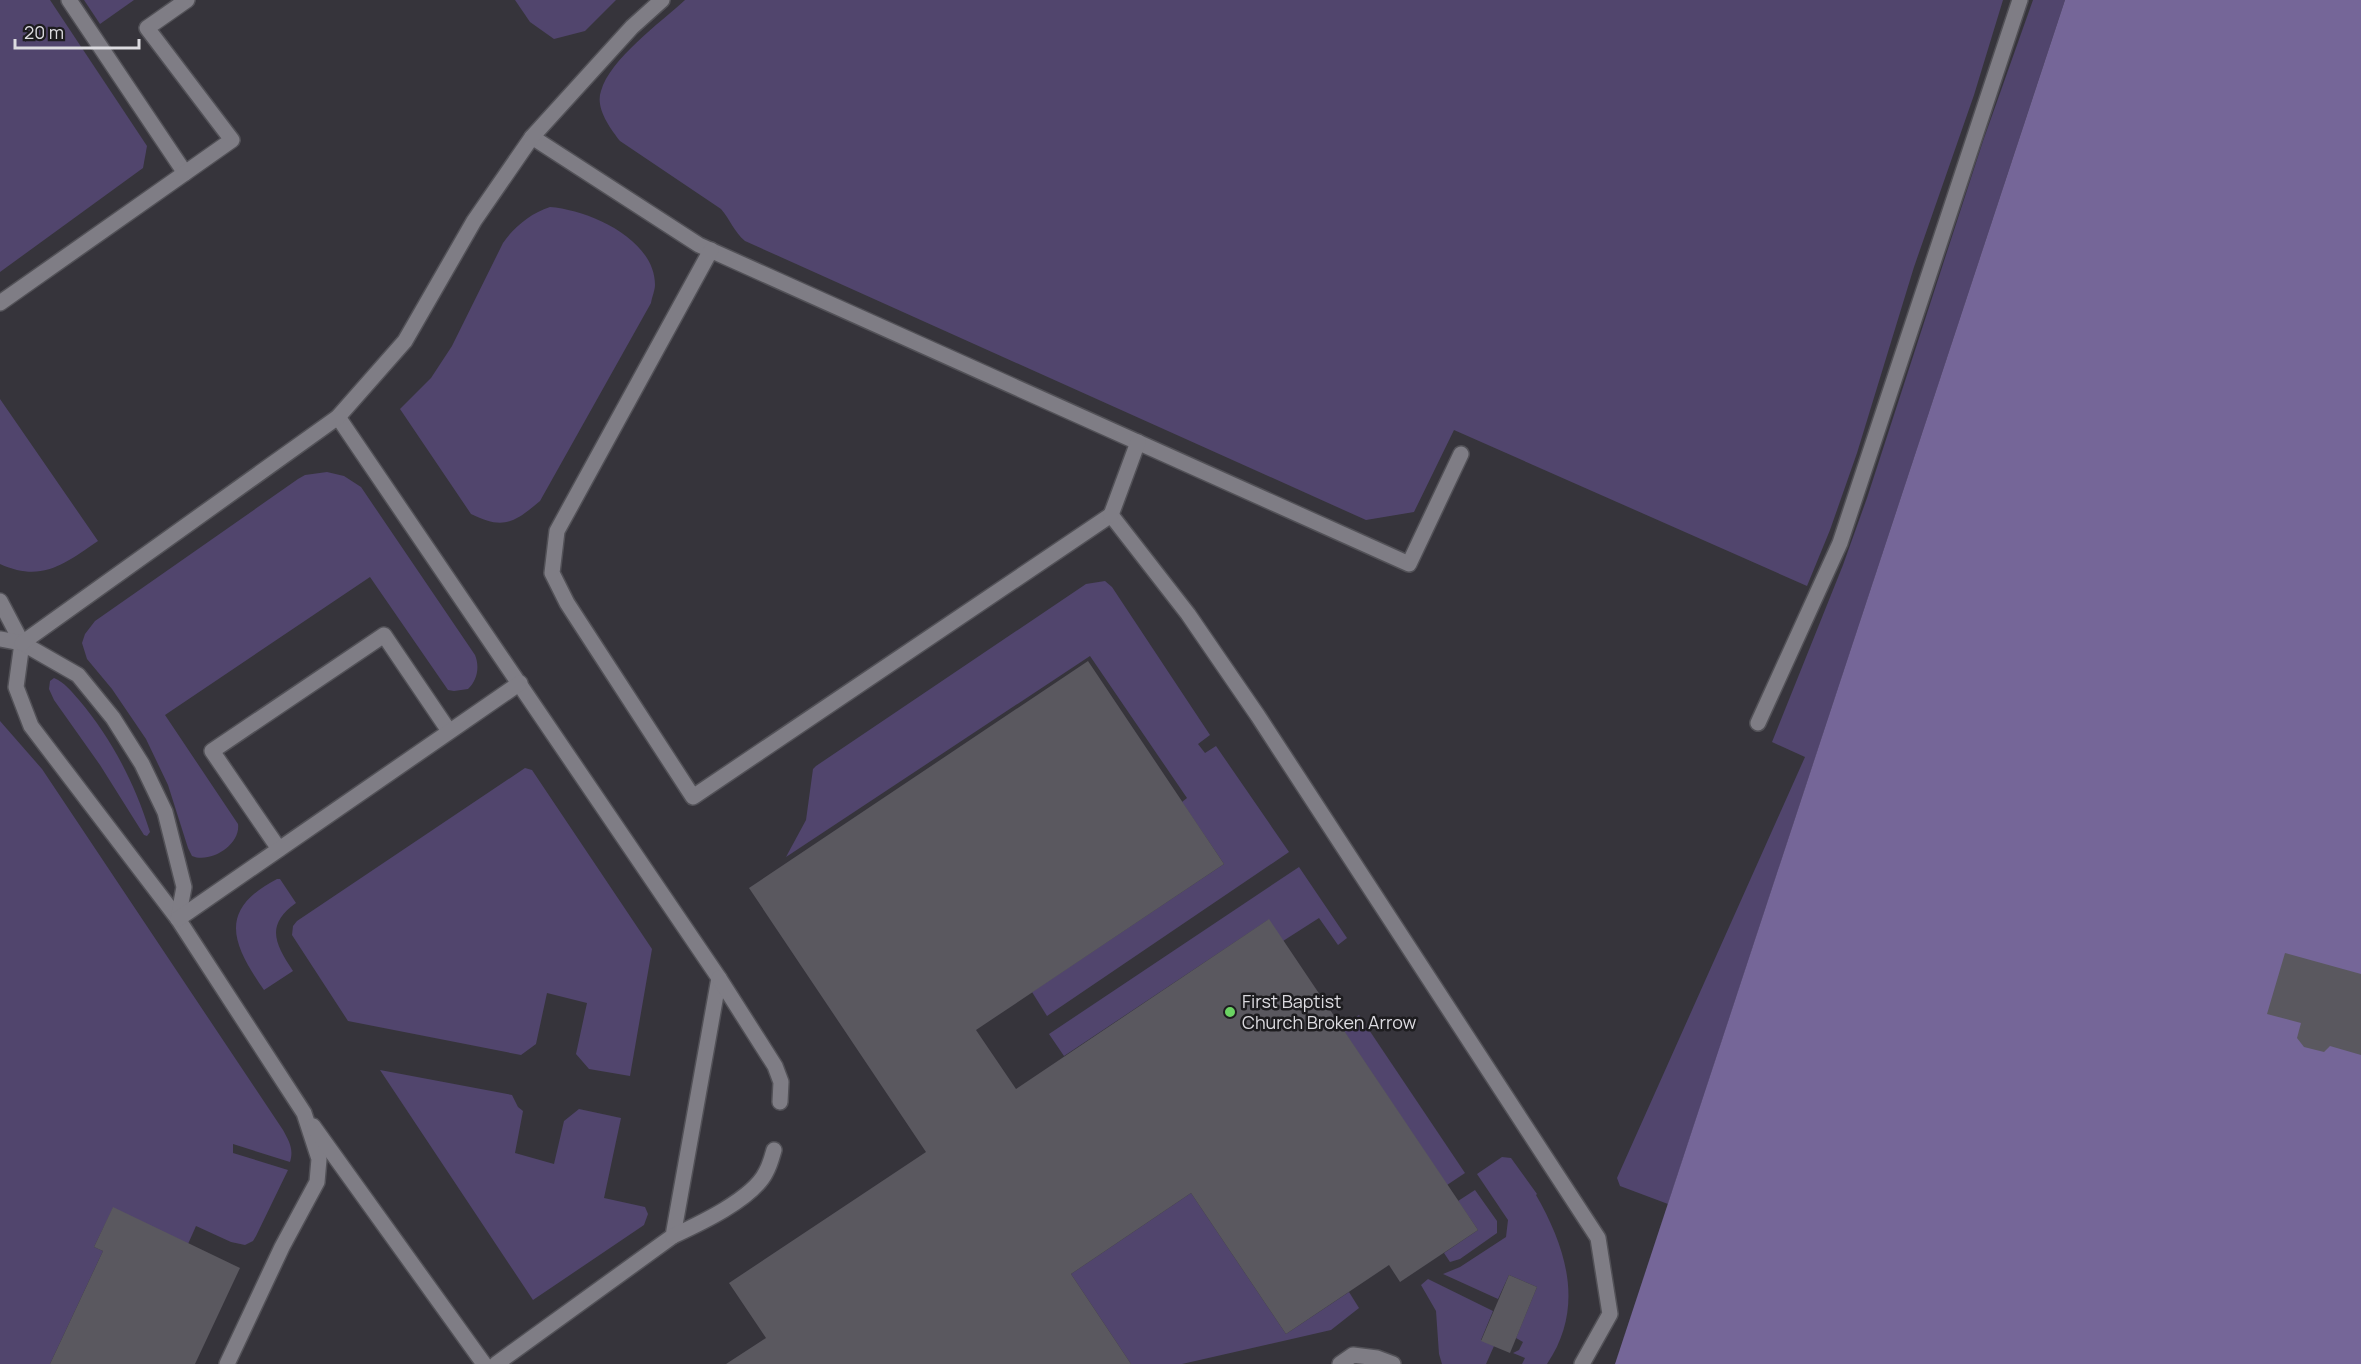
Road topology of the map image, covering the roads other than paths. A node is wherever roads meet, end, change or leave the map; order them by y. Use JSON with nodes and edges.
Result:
{"nodes":[{"id":1,"x":69,"y":0,"type":"edge"},
{"id":2,"x":187,"y":0,"type":"edge"},
{"id":3,"x":662,"y":0,"type":"edge"},
{"id":4,"x":2020,"y":0,"type":"edge"},
{"id":5,"x":532,"y":137,"type":"junction"},
{"id":6,"x":185,"y":173,"type":"junction"},
{"id":7,"x":711,"y":250,"type":"junction"},
{"id":8,"x":0,"y":303,"type":"edge"},
{"id":9,"x":338,"y":417,"type":"junction"},
{"id":10,"x":1138,"y":442,"type":"junction"},
{"id":11,"x":1461,"y":454,"type":"dead end"},
{"id":12,"x":1111,"y":515,"type":"junction"},
{"id":13,"x":0,"y":601,"type":"edge"},
{"id":14,"x":0,"y":639,"type":"edge"},
{"id":15,"x":22,"y":643,"type":"junction"},
{"id":16,"x":520,"y":683,"type":"junction"},
{"id":17,"x":1758,"y":723,"type":"dead end"},
{"id":18,"x":449,"y":731,"type":"junction"},
{"id":19,"x":279,"y":849,"type":"junction"},
{"id":20,"x":178,"y":919,"type":"junction"},
{"id":21,"x":719,"y":978,"type":"junction"},
{"id":22,"x":780,"y":1102,"type":"dead end"},
{"id":23,"x":304,"y":1113,"type":"junction"},
{"id":24,"x":774,"y":1150,"type":"dead end"},
{"id":25,"x":673,"y":1236,"type":"junction"},
{"id":26,"x":227,"y":1364,"type":"edge"},
{"id":27,"x":484,"y":1364,"type":"edge"},
{"id":28,"x":496,"y":1364,"type":"edge"},
{"id":29,"x":1340,"y":1364,"type":"edge"},
{"id":30,"x":1393,"y":1364,"type":"edge"},
{"id":31,"x":1582,"y":1364,"type":"edge"}],
"edges":[{"from":1,"to":6,"type":"lane"},
{"from":2,"to":6,"type":"lane"},
{"from":3,"to":5,"type":"lane"},
{"from":4,"to":17,"type":"lane"},
{"from":5,"to":7,"type":"lane"},
{"from":5,"to":9,"type":"lane"},
{"from":6,"to":8,"type":"lane"},
{"from":7,"to":10,"type":"lane"},
{"from":7,"to":12,"type":"lane"},
{"from":9,"to":15,"type":"lane"},
{"from":9,"to":16,"type":"lane"},
{"from":10,"to":11,"type":"lane"},
{"from":10,"to":12,"type":"lane"},
{"from":12,"to":31,"type":"lane"},
{"from":13,"to":15,"type":"lane"},
{"from":14,"to":15,"type":"lane"},
{"from":15,"to":20,"type":"lane"},
{"from":15,"to":20,"type":"lane"},
{"from":16,"to":18,"type":"lane"},
{"from":16,"to":21,"type":"lane"},
{"from":18,"to":19,"type":"lane"},
{"from":18,"to":19,"type":"lane"},
{"from":19,"to":20,"type":"lane"},
{"from":20,"to":23,"type":"lane"},
{"from":21,"to":22,"type":"lane"},
{"from":21,"to":25,"type":"lane"},
{"from":23,"to":26,"type":"lane"},
{"from":23,"to":27,"type":"lane"},
{"from":24,"to":25,"type":"lane"},
{"from":25,"to":28,"type":"lane"},
{"from":29,"to":30,"type":"lane"}]}
